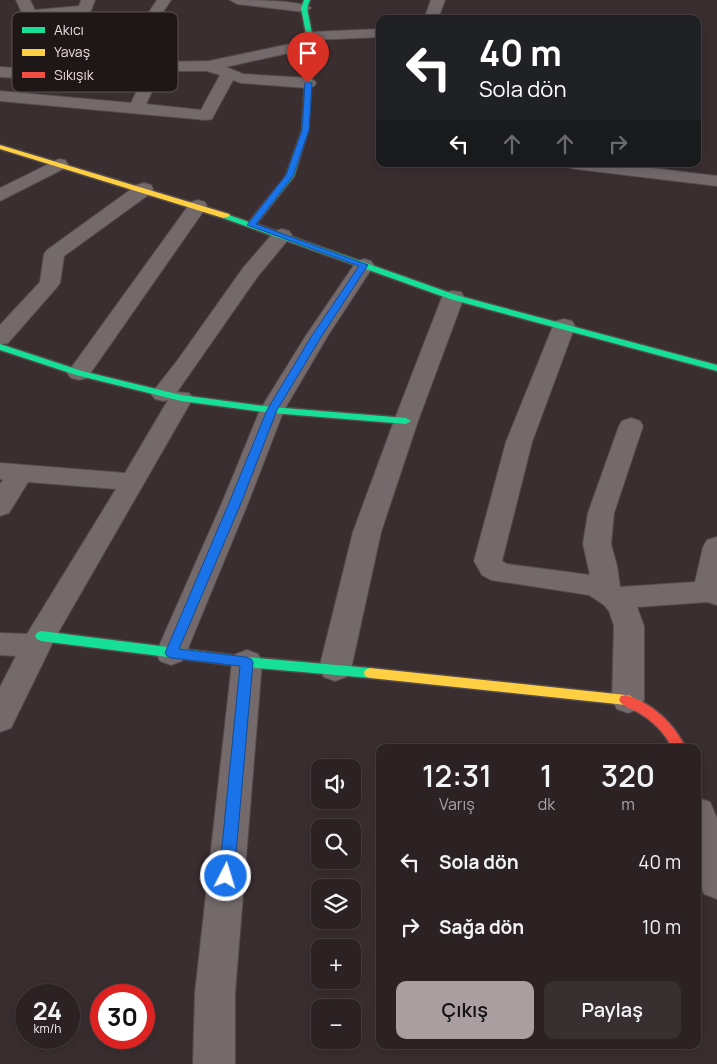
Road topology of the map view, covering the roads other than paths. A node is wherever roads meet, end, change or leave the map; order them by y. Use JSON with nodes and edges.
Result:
{"nodes":[{"id":1,"x":24,"y":0,"type":"edge"},
{"id":2,"x":88,"y":0,"type":"edge"},
{"id":3,"x":164,"y":0,"type":"edge"},
{"id":4,"x":237,"y":0,"type":"edge"},
{"id":5,"x":438,"y":0,"type":"edge"},
{"id":6,"x":306,"y":4,"type":"edge"},
{"id":7,"x":29,"y":12,"type":"edge"},
{"id":8,"x":63,"y":12,"type":"edge"},
{"id":9,"x":156,"y":12,"type":"edge"},
{"id":10,"x":432,"y":15,"type":"edge"},
{"id":11,"x":376,"y":33,"type":"edge"},
{"id":12,"x":311,"y":40,"type":"junction"},
{"id":13,"x":208,"y":66,"type":"junction"},
{"id":14,"x":178,"y":67,"type":"edge"},
{"id":15,"x":229,"y":74,"type":"junction"},
{"id":16,"x":308,"y":83,"type":"junction"},
{"id":17,"x":43,"y":92,"type":"edge"},
{"id":18,"x":144,"y":92,"type":"edge"},
{"id":19,"x":0,"y":96,"type":"edge"},
{"id":20,"x":37,"y":98,"type":"junction"},
{"id":21,"x":136,"y":108,"type":"junction"},
{"id":22,"x":3,"y":149,"type":"edge"},
{"id":23,"x":59,"y":164,"type":"junction"},
{"id":24,"x":601,"y":167,"type":"edge"},
{"id":25,"x":717,"y":181,"type":"edge"},
{"id":26,"x":144,"y":189,"type":"junction"},
{"id":27,"x":0,"y":195,"type":"edge"},
{"id":28,"x":198,"y":206,"type":"junction"},
{"id":29,"x":251,"y":225,"type":"junction"},
{"id":30,"x":282,"y":235,"type":"junction"},
{"id":31,"x":364,"y":265,"type":"junction"},
{"id":32,"x":453,"y":297,"type":"junction"},
{"id":33,"x":564,"y":326,"type":"junction"},
{"id":34,"x":0,"y":338,"type":"edge"},
{"id":35,"x":0,"y":348,"type":"edge"},
{"id":36,"x":717,"y":368,"type":"edge"},
{"id":37,"x":79,"y":373,"type":"junction"},
{"id":38,"x":172,"y":396,"type":"junction"},
{"id":39,"x":272,"y":410,"type":"junction"},
{"id":40,"x":406,"y":422,"type":"junction"},
{"id":41,"x":631,"y":426,"type":"dead end"},
{"id":42,"x":10,"y":472,"type":"edge"},
{"id":43,"x":133,"y":482,"type":"junction"},
{"id":44,"x":0,"y":507,"type":"edge"},
{"id":45,"x":717,"y":547,"type":"edge"},
{"id":46,"x":712,"y":593,"type":"edge"},
{"id":47,"x":610,"y":595,"type":"junction"},
{"id":48,"x":38,"y":641,"type":"junction"},
{"id":49,"x":0,"y":644,"type":"edge"},
{"id":50,"x":171,"y":653,"type":"junction"},
{"id":51,"x":246,"y":662,"type":"junction"},
{"id":52,"x":335,"y":669,"type":"junction"},
{"id":53,"x":628,"y":700,"type":"junction"},
{"id":54,"x":0,"y":719,"type":"edge"},
{"id":55,"x":678,"y":744,"type":"edge"},
{"id":56,"x":701,"y":824,"type":"edge"},
{"id":57,"x":717,"y":882,"type":"edge"},
{"id":58,"x":214,"y":1064,"type":"edge"}],
"edges":[{"from":1,"to":7,"type":"street"},
{"from":2,"to":8,"type":"street"},
{"from":3,"to":9,"type":"street"},
{"from":4,"to":6,"type":"street"},
{"from":5,"to":10,"type":"street"},
{"from":6,"to":12,"type":"street"},
{"from":11,"to":12,"type":"street"},
{"from":12,"to":13,"type":"street"},
{"from":12,"to":16,"type":"street"},
{"from":13,"to":14,"type":"street"},
{"from":13,"to":15,"type":"street"},
{"from":15,"to":16,"type":"street"},
{"from":15,"to":21,"type":"street"},
{"from":16,"to":29,"type":"street"},
{"from":17,"to":20,"type":"street"},
{"from":18,"to":21,"type":"street"},
{"from":19,"to":20,"type":"street"},
{"from":20,"to":21,"type":"street"},
{"from":22,"to":23,"type":"street"},
{"from":23,"to":26,"type":"street"},
{"from":23,"to":27,"type":"street"},
{"from":24,"to":25,"type":"street"},
{"from":26,"to":28,"type":"street"},
{"from":26,"to":34,"type":"street"},
{"from":28,"to":29,"type":"street"},
{"from":28,"to":37,"type":"street"},
{"from":29,"to":30,"type":"street"},
{"from":30,"to":31,"type":"street"},
{"from":30,"to":38,"type":"street"},
{"from":31,"to":32,"type":"street"},
{"from":31,"to":39,"type":"street"},
{"from":32,"to":33,"type":"street"},
{"from":32,"to":40,"type":"street"},
{"from":33,"to":36,"type":"street"},
{"from":33,"to":47,"type":"street"},
{"from":35,"to":37,"type":"street"},
{"from":37,"to":38,"type":"street"},
{"from":38,"to":39,"type":"street"},
{"from":38,"to":43,"type":"street"},
{"from":39,"to":40,"type":"street"},
{"from":39,"to":50,"type":"street"},
{"from":40,"to":52,"type":"street"},
{"from":41,"to":47,"type":"street"},
{"from":42,"to":43,"type":"street"},
{"from":42,"to":44,"type":"street"},
{"from":43,"to":48,"type":"street"},
{"from":45,"to":46,"type":"street"},
{"from":46,"to":47,"type":"street"},
{"from":47,"to":53,"type":"street"},
{"from":48,"to":49,"type":"street"},
{"from":48,"to":50,"type":"street"},
{"from":48,"to":54,"type":"street"},
{"from":50,"to":51,"type":"street"},
{"from":51,"to":52,"type":"street"},
{"from":51,"to":58,"type":"street"},
{"from":52,"to":53,"type":"street"},
{"from":53,"to":55,"type":"street"},
{"from":56,"to":57,"type":"street"}]}
